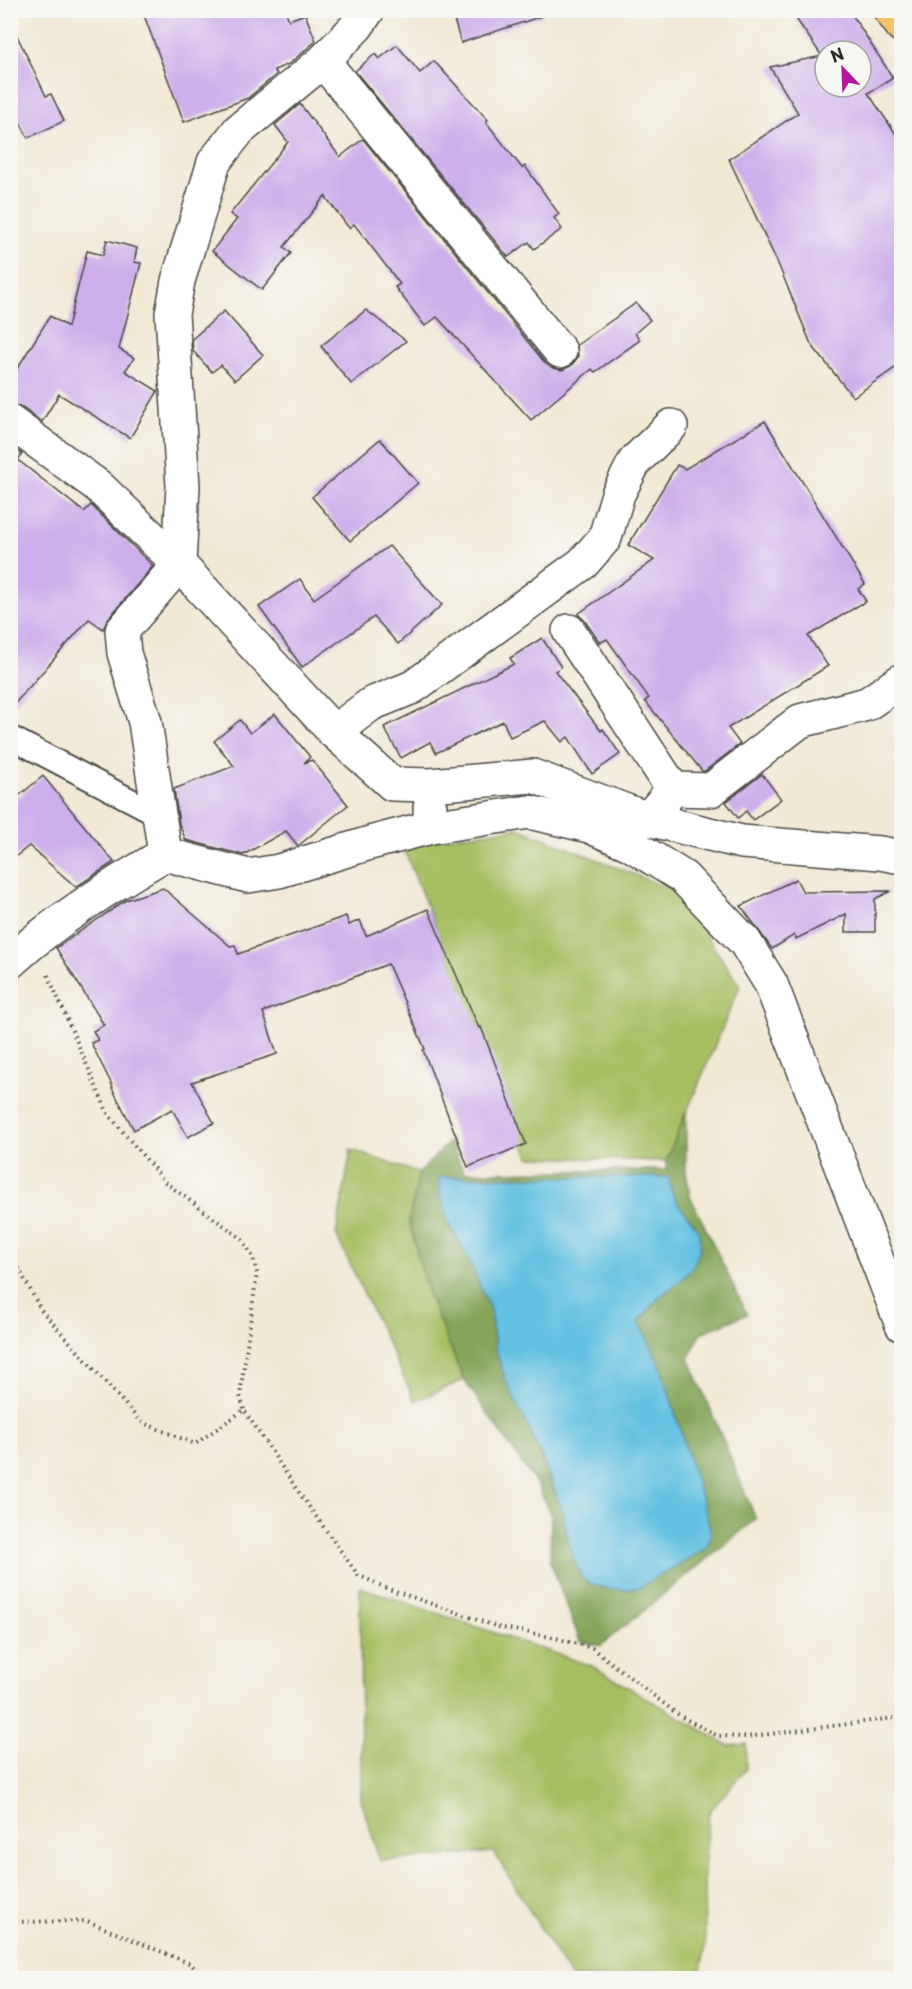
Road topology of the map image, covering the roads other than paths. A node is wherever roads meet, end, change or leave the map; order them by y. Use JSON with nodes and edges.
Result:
{"nodes":[{"id":1,"x":890,"y":10,"type":"edge"},
{"id":2,"x":356,"y":16,"type":"edge"},
{"id":3,"x":902,"y":26,"type":"edge"},
{"id":4,"x":323,"y":61,"type":"junction"},
{"id":5,"x":560,"y":351,"type":"dead end"},
{"id":6,"x":10,"y":422,"type":"edge"},
{"id":7,"x":671,"y":426,"type":"dead end"},
{"id":8,"x":179,"y":564,"type":"junction"},
{"id":9,"x":569,"y":631,"type":"dead end"},
{"id":10,"x":902,"y":680,"type":"edge"},
{"id":11,"x":334,"y":732,"type":"junction"},
{"id":12,"x":10,"y":737,"type":"edge"},
{"id":13,"x":430,"y":785,"type":"junction"},
{"id":14,"x":673,"y":789,"type":"junction"},
{"id":15,"x":161,"y":816,"type":"junction"},
{"id":16,"x":648,"y":819,"type":"junction"},
{"id":17,"x":431,"y":828,"type":"junction"},
{"id":18,"x":165,"y":854,"type":"junction"},
{"id":19,"x":902,"y":857,"type":"edge"},
{"id":20,"x":22,"y":951,"type":"edge"},
{"id":21,"x":902,"y":1325,"type":"edge"}],
"edges":[{"from":1,"to":3,"type":"main road"},
{"from":2,"to":4,"type":"street"},
{"from":4,"to":5,"type":"street"},
{"from":4,"to":8,"type":"street"},
{"from":6,"to":8,"type":"street"},
{"from":7,"to":11,"type":"street"},
{"from":8,"to":11,"type":"street"},
{"from":8,"to":15,"type":"street"},
{"from":9,"to":14,"type":"street"},
{"from":10,"to":14,"type":"street"},
{"from":11,"to":13,"type":"street"},
{"from":12,"to":15,"type":"lane"},
{"from":13,"to":16,"type":"street"},
{"from":13,"to":17,"type":"street"},
{"from":14,"to":16,"type":"street"},
{"from":15,"to":18,"type":"street"},
{"from":16,"to":19,"type":"street"},
{"from":17,"to":18,"type":"street"},
{"from":17,"to":21,"type":"street"},
{"from":18,"to":20,"type":"street"}]}
